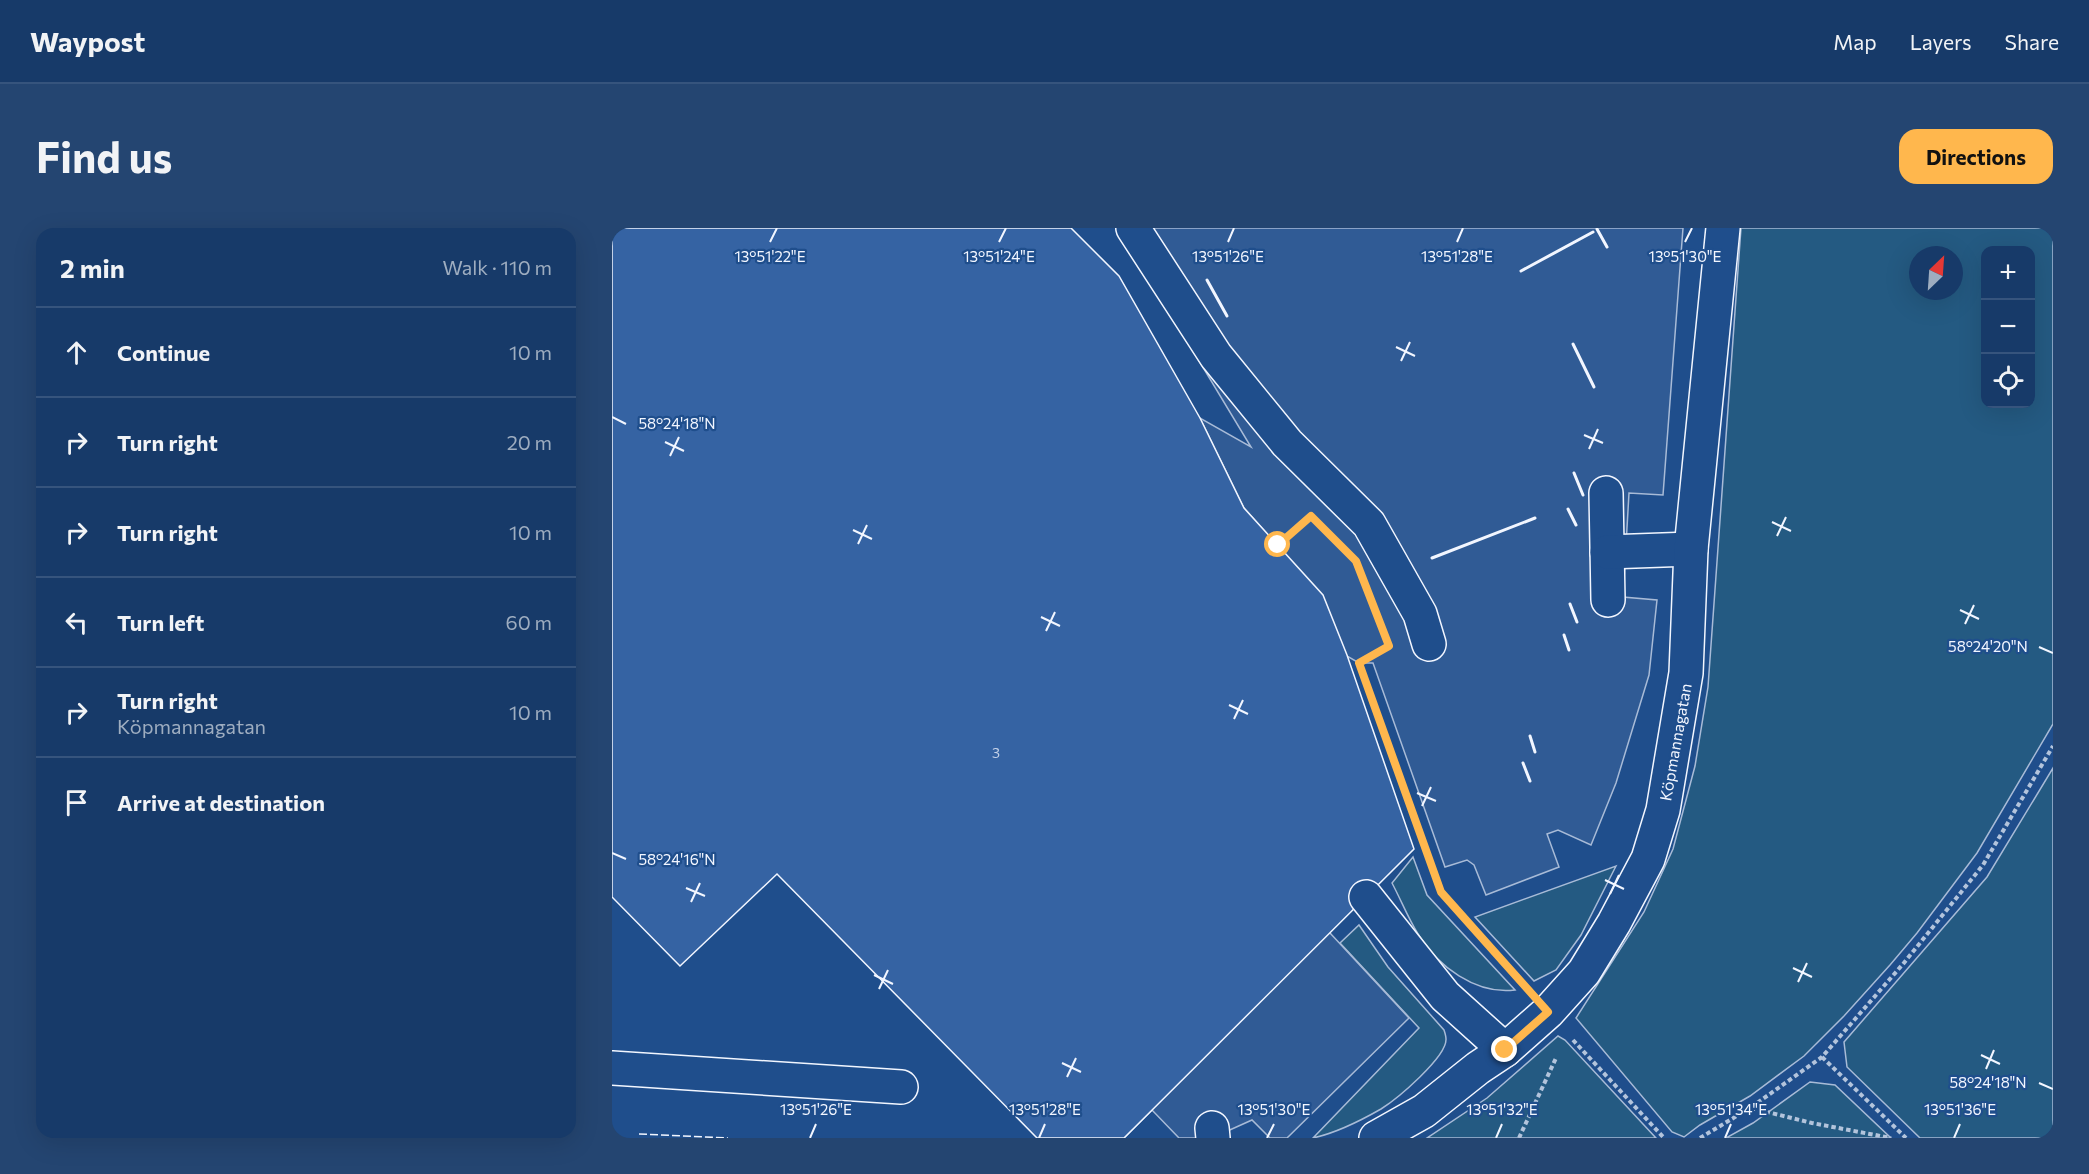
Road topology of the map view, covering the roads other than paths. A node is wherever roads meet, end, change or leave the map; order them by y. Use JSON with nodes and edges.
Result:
{"nodes":[{"id":1,"x":1133,"y":228,"type":"edge"},
{"id":2,"x":1723,"y":228,"type":"edge"},
{"id":3,"x":1606,"y":493,"type":"dead end"},
{"id":4,"x":1691,"y":549,"type":"junction"},
{"id":5,"x":1607,"y":552,"type":"junction"},
{"id":6,"x":1608,"y":600,"type":"dead end"},
{"id":7,"x":1429,"y":644,"type":"dead end"},
{"id":8,"x":1366,"y":897,"type":"dead end"},
{"id":9,"x":1505,"y":1050,"type":"junction"},
{"id":10,"x":612,"y":1068,"type":"edge"},
{"id":11,"x":901,"y":1087,"type":"dead end"},
{"id":12,"x":1376,"y":1138,"type":"edge"}],
"edges":[{"from":1,"to":7,"type":"street"},
{"from":2,"to":4,"type":"street","name":"Köpmannagatan"},
{"from":3,"to":5,"type":"street"},
{"from":4,"to":5,"type":"street"},
{"from":4,"to":9,"type":"street","name":"Köpmannagatan"},
{"from":5,"to":6,"type":"street"},
{"from":8,"to":9,"type":"street"},
{"from":9,"to":12,"type":"street","name":"Köpmannagatan"},
{"from":10,"to":11,"type":"street"}]}
